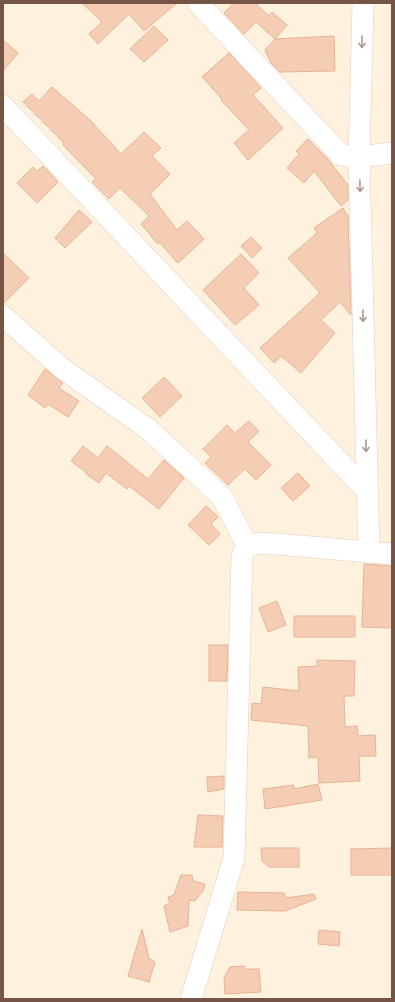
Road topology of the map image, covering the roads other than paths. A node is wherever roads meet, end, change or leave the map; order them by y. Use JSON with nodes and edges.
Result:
{"nodes":[{"id":1,"x":198,"y":3,"type":"edge"},
{"id":2,"x":363,"y":3,"type":"edge"},
{"id":3,"x":3,"y":106,"type":"edge"},
{"id":4,"x":392,"y":154,"type":"edge"},
{"id":5,"x":359,"y":157,"type":"junction"},
{"id":6,"x":3,"y":316,"type":"edge"},
{"id":7,"x":367,"y":492,"type":"junction"},
{"id":8,"x":247,"y":545,"type":"junction"},
{"id":9,"x":369,"y":552,"type":"junction"},
{"id":10,"x":392,"y":554,"type":"edge"},
{"id":11,"x":191,"y":999,"type":"edge"}],
"edges":[{"from":1,"to":5,"type":"street"},
{"from":2,"to":5,"type":"street","one_way":true},
{"from":3,"to":7,"type":"street"},
{"from":4,"to":5,"type":"street"},
{"from":5,"to":7,"type":"street","one_way":true},
{"from":6,"to":8,"type":"street"},
{"from":7,"to":9,"type":"street"},
{"from":8,"to":9,"type":"street"},
{"from":8,"to":11,"type":"street"},
{"from":9,"to":10,"type":"street"}]}
